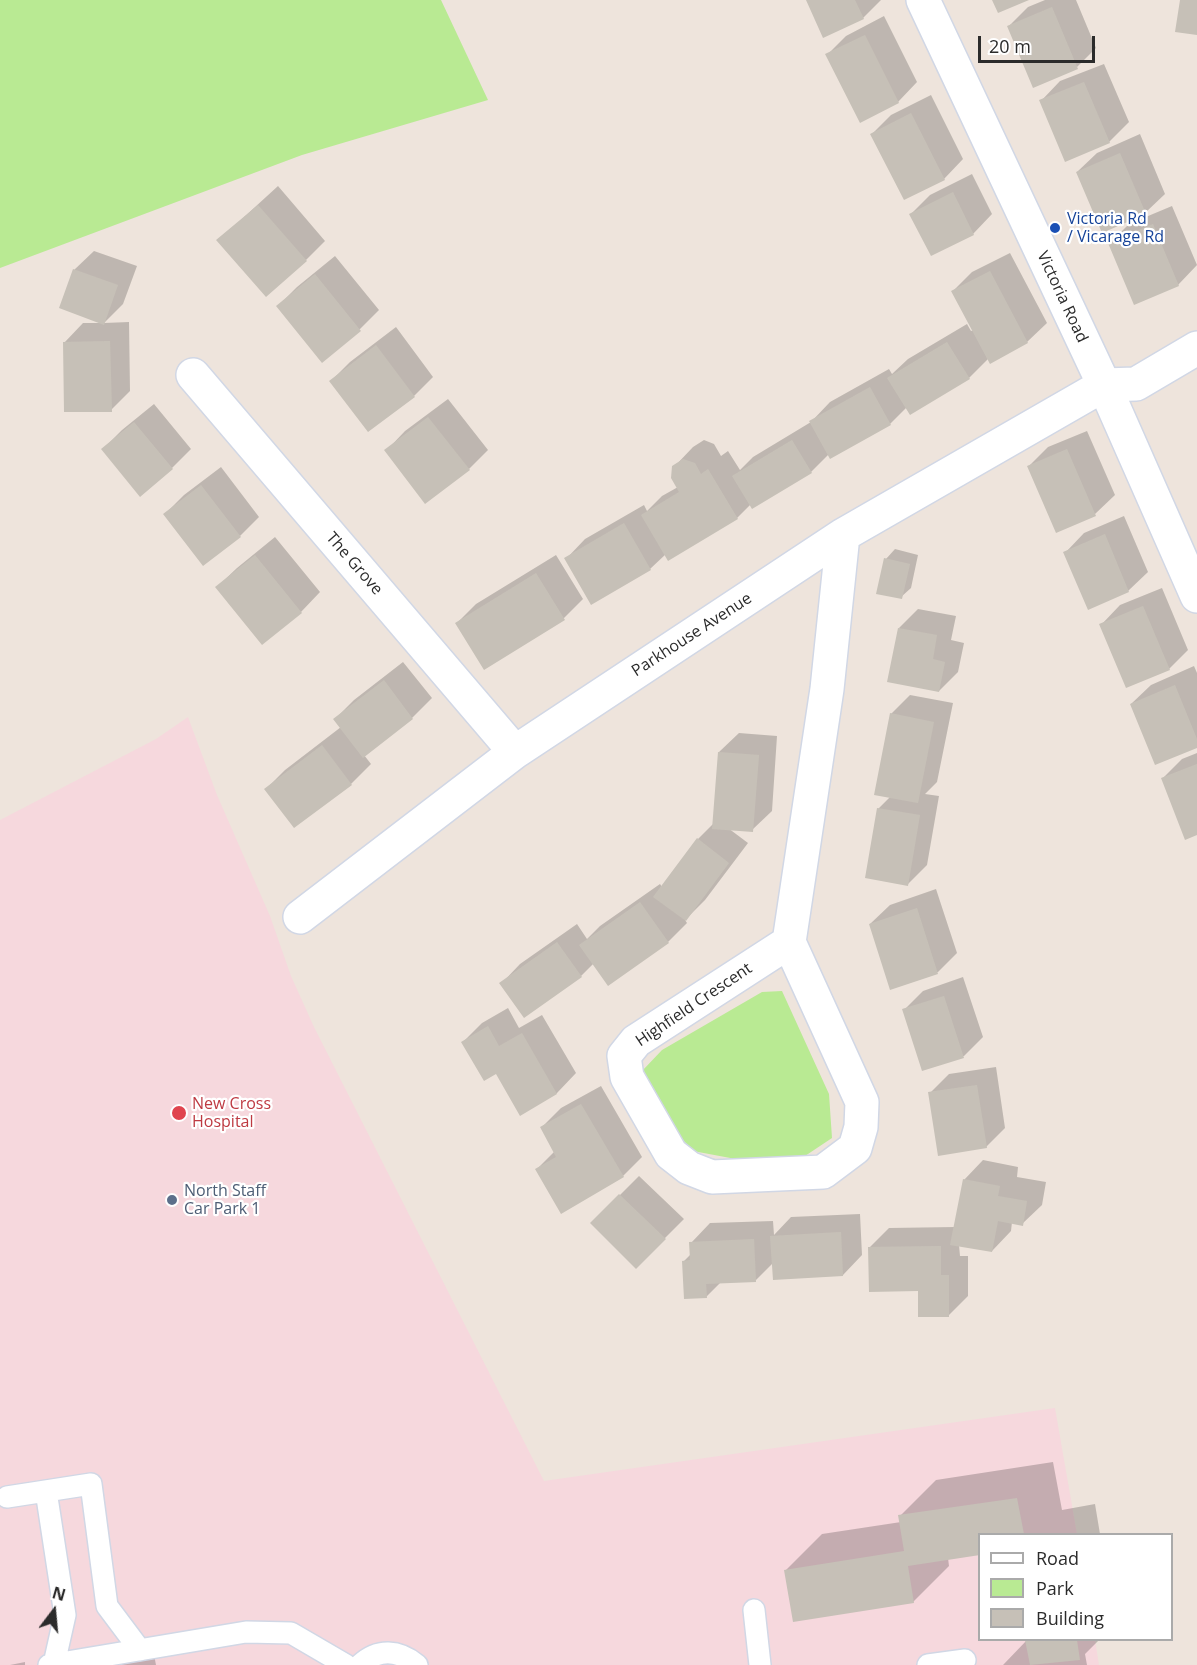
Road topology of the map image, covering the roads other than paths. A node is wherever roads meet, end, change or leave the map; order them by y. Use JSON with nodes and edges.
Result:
{"nodes":[{"id":1,"x":923,"y":0,"type":"edge"},
{"id":2,"x":1197,"y":348,"type":"edge"},
{"id":3,"x":193,"y":375,"type":"dead end"},
{"id":4,"x":1104,"y":385,"type":"junction"},
{"id":5,"x":843,"y":535,"type":"junction"},
{"id":6,"x":1197,"y":596,"type":"edge"},
{"id":7,"x":515,"y":752,"type":"junction"},
{"id":8,"x":300,"y":917,"type":"dead end"},
{"id":9,"x":789,"y":942,"type":"junction"},
{"id":10,"x":46,"y":1491,"type":"junction"},
{"id":11,"x":7,"y":1497,"type":"dead end"},
{"id":12,"x":754,"y":1610,"type":"dead end"},
{"id":13,"x":140,"y":1650,"type":"junction"},
{"id":14,"x":965,"y":1660,"type":"dead end"},
{"id":15,"x":52,"y":1664,"type":"edge"},
{"id":16,"x":346,"y":1665,"type":"edge"},
{"id":17,"x":360,"y":1665,"type":"edge"},
{"id":18,"x":417,"y":1665,"type":"edge"},
{"id":19,"x":760,"y":1665,"type":"edge"},
{"id":20,"x":928,"y":1665,"type":"edge"}],
"edges":[{"from":1,"to":4,"type":"street","name":"Victoria Road"},
{"from":2,"to":4,"type":"street"},
{"from":3,"to":7,"type":"street","name":"The Grove"},
{"from":4,"to":5,"type":"street","name":"Parkhouse Avenue"},
{"from":4,"to":6,"type":"street","name":"Victoria Road"},
{"from":5,"to":7,"type":"street","name":"Parkhouse Avenue"},
{"from":5,"to":9,"type":"street"},
{"from":7,"to":8,"type":"street","name":"Parkhouse Avenue"},
{"from":9,"to":9,"type":"street","name":"Highfield Crescent"},
{"from":10,"to":11,"type":"lane"},
{"from":10,"to":13,"type":"lane"},
{"from":10,"to":15,"type":"lane"},
{"from":12,"to":19,"type":"lane"},
{"from":13,"to":15,"type":"lane"},
{"from":13,"to":16,"type":"lane"},
{"from":14,"to":20,"type":"lane"},
{"from":17,"to":18,"type":"lane"}]}
